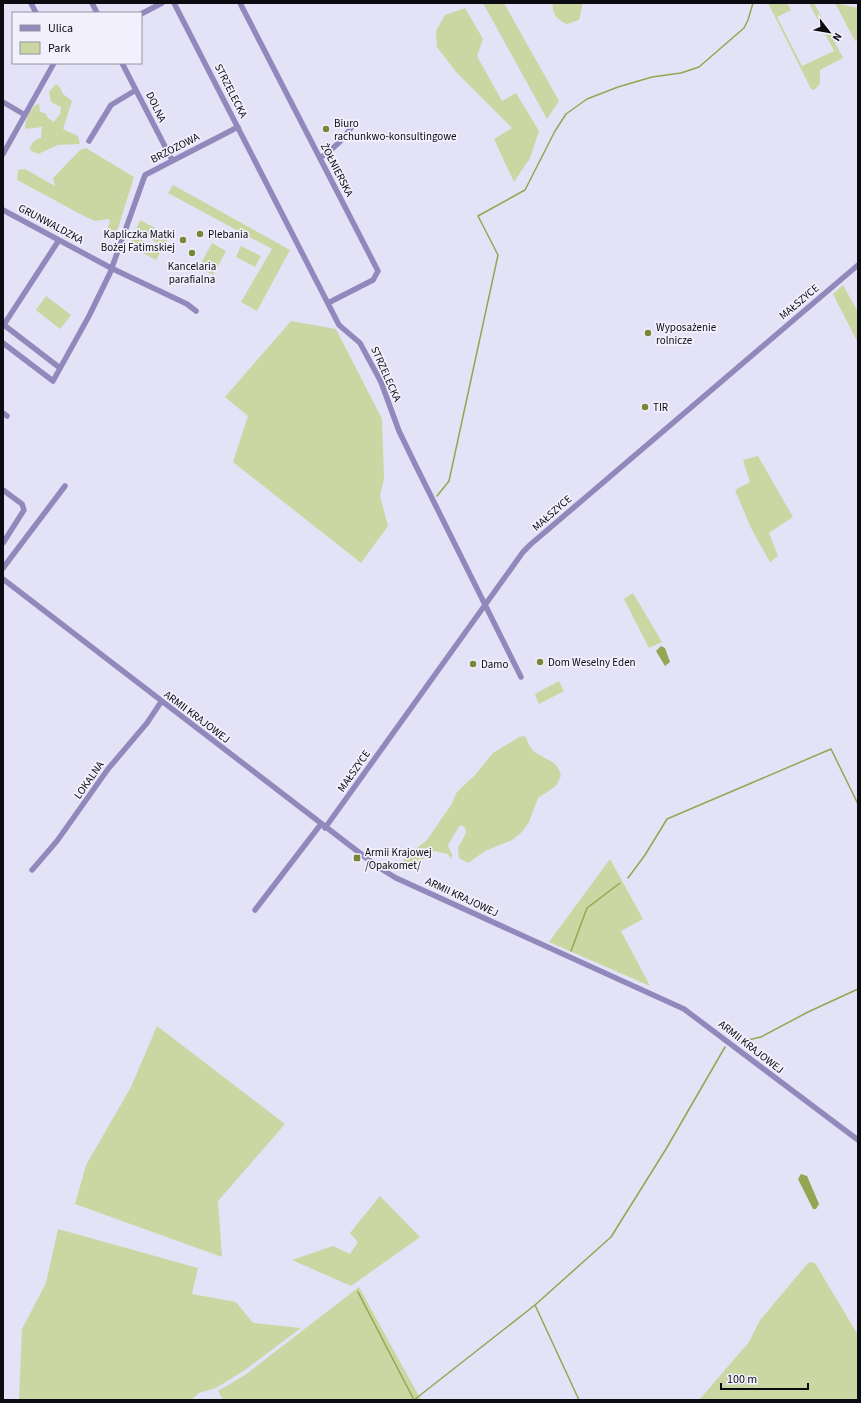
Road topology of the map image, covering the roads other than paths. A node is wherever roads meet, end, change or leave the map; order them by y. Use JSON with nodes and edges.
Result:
{"nodes":[{"id":1,"x":31,"y":3,"type":"edge"},
{"id":2,"x":92,"y":3,"type":"edge"},
{"id":3,"x":162,"y":3,"type":"edge"},
{"id":4,"x":174,"y":3,"type":"edge"},
{"id":5,"x":240,"y":3,"type":"edge"},
{"id":6,"x":36,"y":12,"type":"edge"},
{"id":7,"x":96,"y":12,"type":"edge"},
{"id":8,"x":142,"y":13,"type":"edge"},
{"id":9,"x":53,"y":64,"type":"edge"},
{"id":10,"x":123,"y":64,"type":"edge"},
{"id":11,"x":136,"y":90,"type":"junction"},
{"id":12,"x":3,"y":102,"type":"edge"},
{"id":13,"x":25,"y":115,"type":"junction"},
{"id":14,"x":353,"y":125,"type":"dead end"},
{"id":15,"x":238,"y":127,"type":"junction"},
{"id":16,"x":89,"y":141,"type":"dead end"},
{"id":17,"x":3,"y":154,"type":"edge"},
{"id":18,"x":320,"y":158,"type":"junction"},
{"id":19,"x":172,"y":160,"type":"junction"},
{"id":20,"x":3,"y":210,"type":"edge"},
{"id":21,"x":59,"y":240,"type":"junction"},
{"id":22,"x":858,"y":265,"type":"edge"},
{"id":23,"x":112,"y":268,"type":"junction"},
{"id":24,"x":328,"y":303,"type":"junction"},
{"id":25,"x":196,"y":311,"type":"dead end"},
{"id":26,"x":3,"y":325,"type":"edge"},
{"id":27,"x":3,"y":343,"type":"edge"},
{"id":28,"x":60,"y":368,"type":"junction"},
{"id":29,"x":65,"y":486,"type":"dead end"},
{"id":30,"x":3,"y":490,"type":"edge"},
{"id":31,"x":3,"y":543,"type":"edge"},
{"id":32,"x":3,"y":568,"type":"edge"},
{"id":33,"x":3,"y":579,"type":"edge"},
{"id":34,"x":484,"y":606,"type":"junction"},
{"id":35,"x":521,"y":677,"type":"dead end"},
{"id":36,"x":161,"y":702,"type":"junction"},
{"id":37,"x":323,"y":826,"type":"junction"},
{"id":38,"x":32,"y":870,"type":"dead end"},
{"id":39,"x":255,"y":910,"type":"dead end"},
{"id":40,"x":858,"y":1140,"type":"edge"}],
"edges":[{"from":1,"to":6,"type":"street"},
{"from":2,"to":7,"type":"street"},
{"from":3,"to":8,"type":"street"},
{"from":4,"to":15,"type":"street","name":"STRZELECKA"},
{"from":5,"to":18,"type":"street","name":"ŻOŁNIERSKA"},
{"from":9,"to":13,"type":"street"},
{"from":10,"to":11,"type":"street","name":"DOLNA"},
{"from":11,"to":16,"type":"street"},
{"from":11,"to":19,"type":"street","name":"DOLNA"},
{"from":12,"to":13,"type":"street"},
{"from":13,"to":17,"type":"street"},
{"from":14,"to":18,"type":"street"},
{"from":15,"to":19,"type":"street","name":"BRZOZOWA"},
{"from":15,"to":24,"type":"street","name":"STRZELECKA"},
{"from":18,"to":24,"type":"street","name":"ŻOŁNIERSKA"},
{"from":19,"to":23,"type":"street","name":"BRZOZOWA"},
{"from":20,"to":21,"type":"street","name":"GRUNWALDZKA"},
{"from":21,"to":23,"type":"street","name":"GRUNWALDZKA"},
{"from":21,"to":26,"type":"street"},
{"from":22,"to":34,"type":"street","name":"MAŁSZYCE"},
{"from":23,"to":25,"type":"street","name":"GRUNWALDZKA"},
{"from":23,"to":28,"type":"street","name":"BRZOZOWA"},
{"from":24,"to":34,"type":"street","name":"STRZELECKA"},
{"from":26,"to":28,"type":"street"},
{"from":27,"to":28,"type":"street","name":"BRZOZOWA"},
{"from":29,"to":32,"type":"street"},
{"from":30,"to":31,"type":"street"},
{"from":33,"to":36,"type":"street","name":"ARMII KRAJOWEJ"},
{"from":34,"to":35,"type":"street","name":"STRZELECKA"},
{"from":34,"to":37,"type":"street","name":"MAŁSZYCE"},
{"from":36,"to":37,"type":"street","name":"ARMII KRAJOWEJ"},
{"from":36,"to":38,"type":"street","name":"LOKALNA"},
{"from":37,"to":39,"type":"street","name":"MAŁSZYCE"},
{"from":37,"to":40,"type":"street","name":"ARMII KRAJOWEJ"}]}
